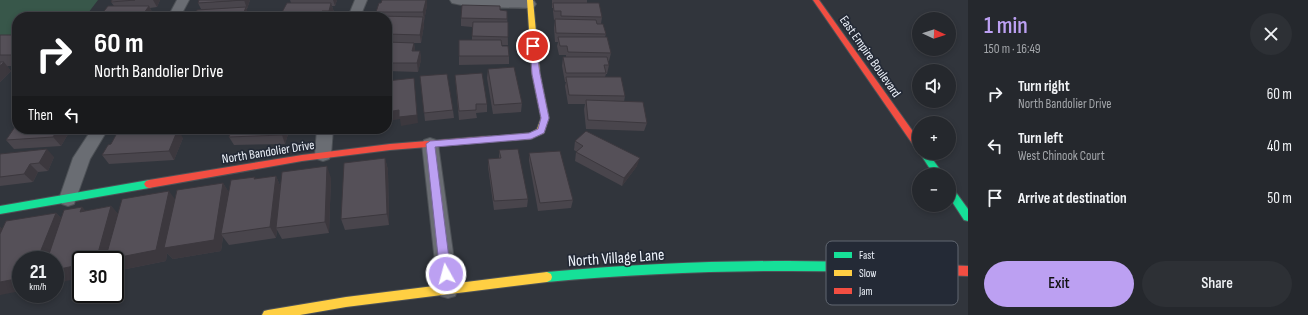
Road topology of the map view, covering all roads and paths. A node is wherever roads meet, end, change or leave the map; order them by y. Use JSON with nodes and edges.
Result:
{"nodes":[{"id":1,"x":183,"y":0,"type":"edge"},
{"id":2,"x":361,"y":0,"type":"edge"},
{"id":3,"x":456,"y":0,"type":"edge"},
{"id":4,"x":816,"y":0,"type":"edge"},
{"id":5,"x":530,"y":2,"type":"edge"},
{"id":6,"x":177,"y":12,"type":"edge"},
{"id":7,"x":356,"y":12,"type":"edge"},
{"id":8,"x":97,"y":134,"type":"edge"},
{"id":9,"x":325,"y":134,"type":"edge"},
{"id":10,"x":912,"y":137,"type":"edge"},
{"id":11,"x":430,"y":144,"type":"junction"},
{"id":12,"x":323,"y":155,"type":"junction"},
{"id":13,"x":68,"y":199,"type":"junction"},
{"id":14,"x":956,"y":200,"type":"edge"},
{"id":15,"x":0,"y":210,"type":"edge"},
{"id":16,"x":968,"y":217,"type":"edge"},
{"id":17,"x":826,"y":266,"type":"edge"},
{"id":18,"x":958,"y":270,"type":"edge"},
{"id":19,"x":968,"y":271,"type":"edge"},
{"id":20,"x":448,"y":289,"type":"junction"},
{"id":21,"x":268,"y":315,"type":"edge"}],
"edges":[{"from":1,"to":6,"type":"street"},
{"from":2,"to":7,"type":"street"},
{"from":3,"to":5,"type":"street"},
{"from":4,"to":10,"type":"street","name":"East Empire Boulevard"},
{"from":5,"to":11,"type":"street","name":"North Bandolier Drive"},
{"from":8,"to":13,"type":"street"},
{"from":9,"to":12,"type":"street"},
{"from":11,"to":12,"type":"street","name":"North Bandolier Drive"},
{"from":11,"to":20,"type":"street"},
{"from":12,"to":13,"type":"street","name":"North Bandolier Drive"},
{"from":13,"to":15,"type":"street","name":"North Bandolier Drive"},
{"from":14,"to":16,"type":"street"},
{"from":17,"to":20,"type":"street","name":"North Village Lane"},
{"from":18,"to":19,"type":"street","name":"North Village Lane"},
{"from":20,"to":21,"type":"street","name":"North Village Lane"}]}
